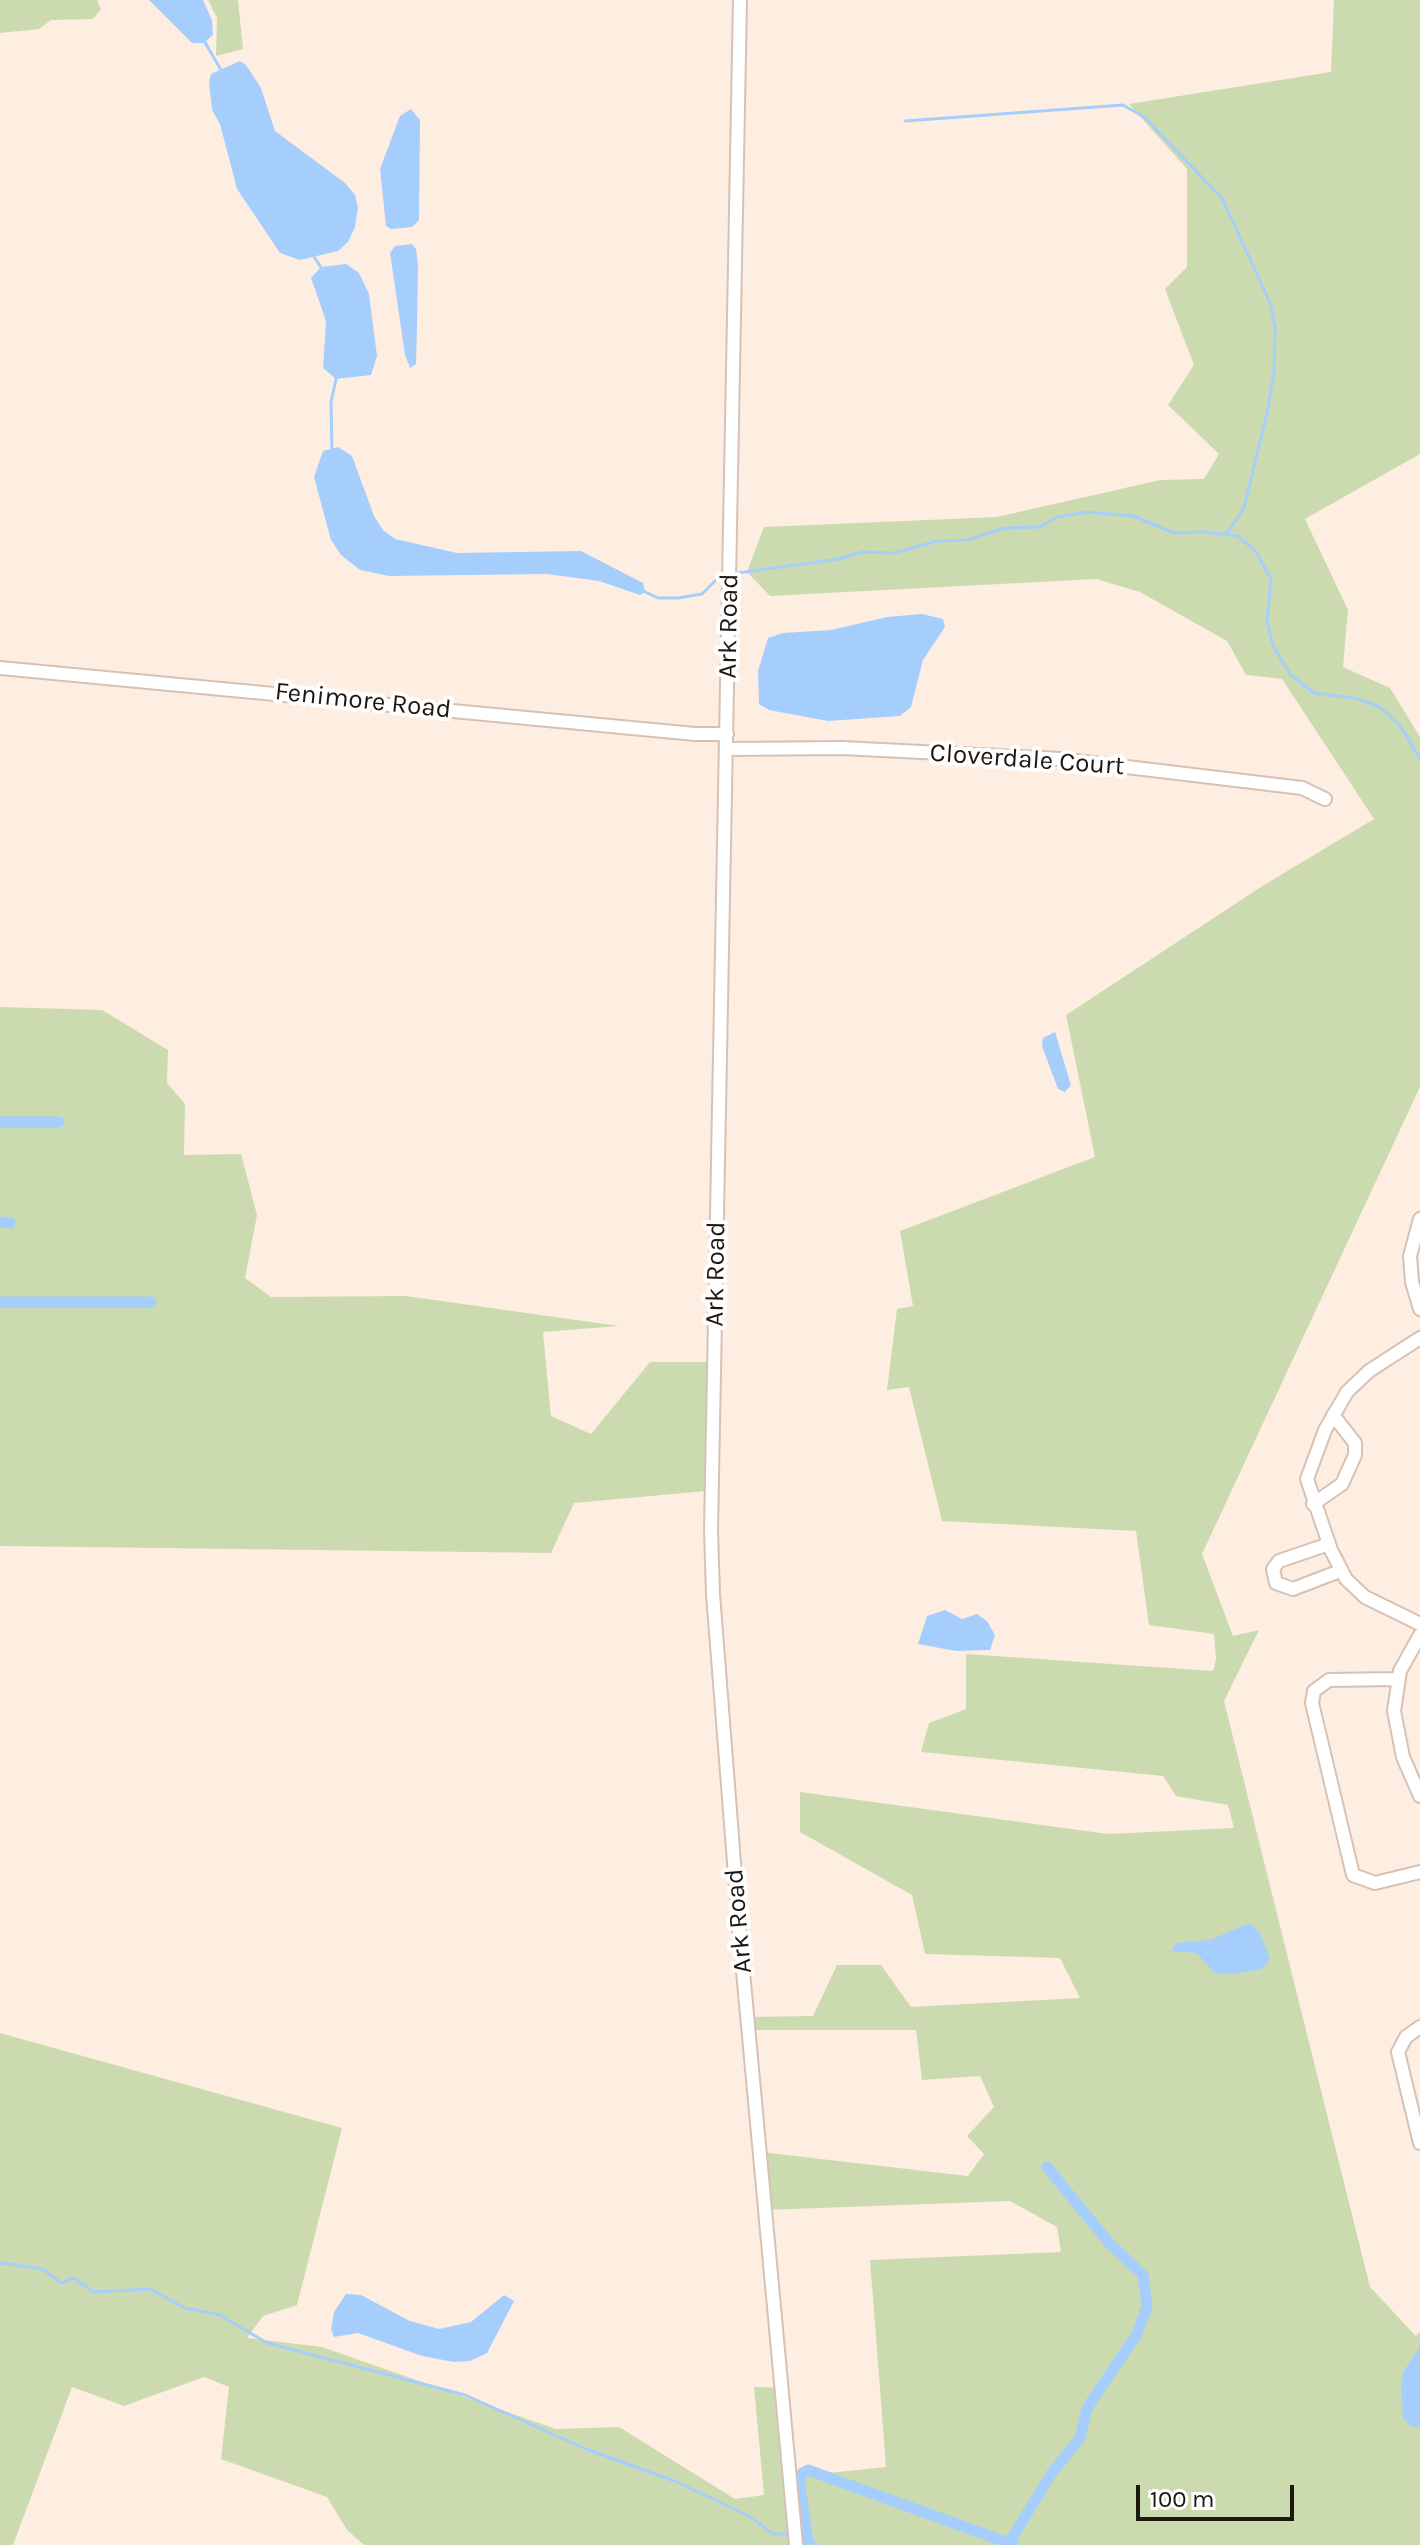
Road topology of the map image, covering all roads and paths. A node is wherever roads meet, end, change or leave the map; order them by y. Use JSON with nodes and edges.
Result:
{"nodes":[{"id":1,"x":740,"y":0,"type":"edge"},
{"id":2,"x":0,"y":668,"type":"edge"},
{"id":3,"x":727,"y":734,"type":"junction"},
{"id":4,"x":726,"y":749,"type":"junction"},
{"id":5,"x":1325,"y":799,"type":"dead end"},
{"id":6,"x":1420,"y":1219,"type":"edge"},
{"id":7,"x":1420,"y":1309,"type":"edge"},
{"id":8,"x":1420,"y":1338,"type":"edge"},
{"id":9,"x":1333,"y":1415,"type":"junction"},
{"id":10,"x":1313,"y":1504,"type":"junction"},
{"id":11,"x":1329,"y":1544,"type":"junction"},
{"id":12,"x":1340,"y":1571,"type":"junction"},
{"id":13,"x":1420,"y":1624,"type":"edge"},
{"id":14,"x":1420,"y":1635,"type":"edge"},
{"id":15,"x":1398,"y":1679,"type":"junction"},
{"id":16,"x":1420,"y":1796,"type":"edge"},
{"id":17,"x":1419,"y":1874,"type":"edge"},
{"id":18,"x":1420,"y":2027,"type":"edge"},
{"id":19,"x":1420,"y":2143,"type":"edge"},
{"id":20,"x":796,"y":2545,"type":"edge"}],
"edges":[{"from":1,"to":3,"type":"street","name":"Ark Road"},
{"from":2,"to":3,"type":"street","name":"Fenimore Road"},
{"from":3,"to":4,"type":"street","name":"Ark Road"},
{"from":4,"to":5,"type":"street","name":"Cloverdale Court"},
{"from":4,"to":20,"type":"street","name":"Ark Road"},
{"from":6,"to":7,"type":"street"},
{"from":8,"to":9,"type":"street"},
{"from":9,"to":10,"type":"street"},
{"from":9,"to":10,"type":"street"},
{"from":10,"to":11,"type":"street"},
{"from":11,"to":12,"type":"street"},
{"from":11,"to":12,"type":"street"},
{"from":12,"to":13,"type":"street"},
{"from":14,"to":15,"type":"street"},
{"from":15,"to":16,"type":"street"},
{"from":15,"to":17,"type":"street"},
{"from":18,"to":19,"type":"street"}]}
